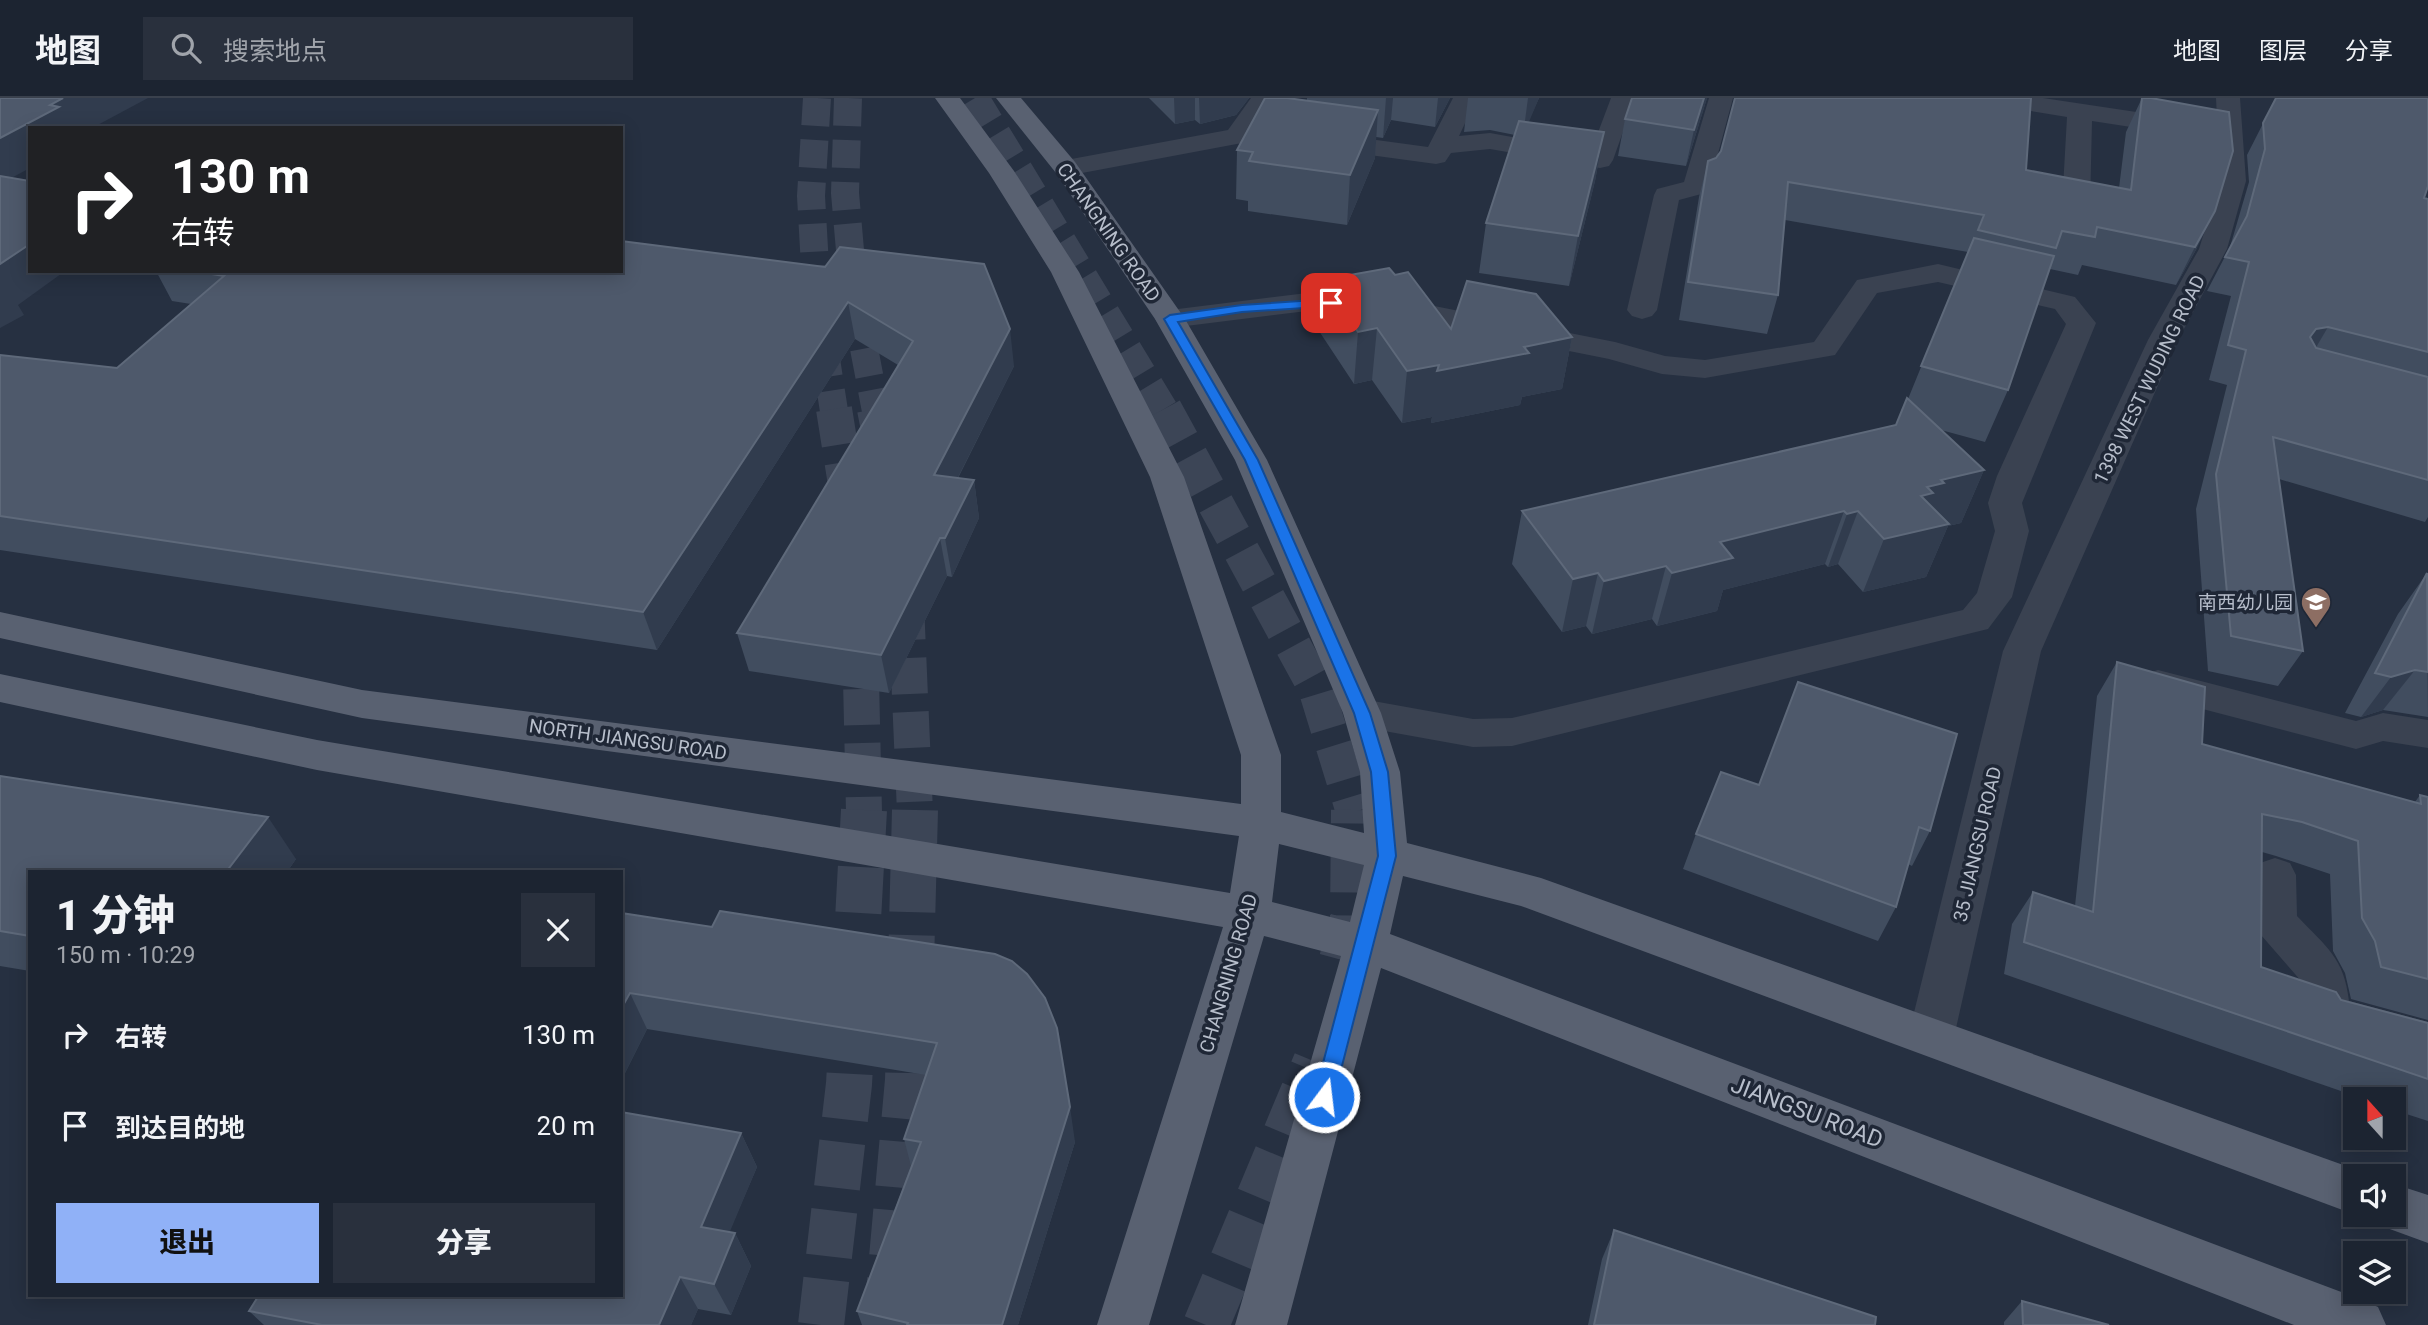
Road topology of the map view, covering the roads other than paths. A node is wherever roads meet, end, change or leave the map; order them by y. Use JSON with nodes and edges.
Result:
{"nodes":[{"id":1,"x":947,"y":98,"type":"edge"},
{"id":2,"x":1008,"y":98,"type":"edge"},
{"id":3,"x":1263,"y":98,"type":"edge"},
{"id":4,"x":1465,"y":98,"type":"edge"},
{"id":5,"x":1623,"y":98,"type":"edge"},
{"id":6,"x":1721,"y":98,"type":"edge"},
{"id":7,"x":1995,"y":98,"type":"edge"},
{"id":8,"x":2228,"y":98,"type":"edge"},
{"id":9,"x":2080,"y":111,"type":"junction"},
{"id":10,"x":2232,"y":135,"type":"junction"},
{"id":11,"x":1237,"y":136,"type":"junction"},
{"id":12,"x":1441,"y":146,"type":"junction"},
{"id":13,"x":1066,"y":169,"type":"junction"},
{"id":14,"x":2076,"y":206,"type":"edge"},
{"id":15,"x":1642,"y":310,"type":"dead end"},
{"id":16,"x":1170,"y":319,"type":"junction"},
{"id":17,"x":0,"y":625,"type":"edge"},
{"id":18,"x":2022,"y":651,"type":"joint"},
{"id":19,"x":2158,"y":684,"type":"edge"},
{"id":20,"x":0,"y":688,"type":"edge"},
{"id":21,"x":1362,"y":713,"type":"junction"},
{"id":22,"x":2428,"y":734,"type":"edge"},
{"id":23,"x":1261,"y":823,"type":"junction"},
{"id":24,"x":1387,"y":856,"type":"junction"},
{"id":25,"x":2275,"y":875,"type":"dead end"},
{"id":26,"x":1249,"y":914,"type":"junction"},
{"id":27,"x":1366,"y":944,"type":"junction"},
{"id":28,"x":1931,"y":1037,"type":"junction"},
{"id":29,"x":2428,"y":1042,"type":"edge"},
{"id":30,"x":2343,"y":1187,"type":"edge"},
{"id":31,"x":2406,"y":1211,"type":"edge"},
{"id":32,"x":2428,"y":1219,"type":"edge"},
{"id":33,"x":1123,"y":1325,"type":"edge"},
{"id":34,"x":1261,"y":1325,"type":"edge"},
{"id":35,"x":2360,"y":1325,"type":"edge"}],
"edges":[{"from":1,"to":23,"type":"main road","name":"CHANGNING ROAD"},
{"from":2,"to":13,"type":"main road","name":"CHANGNING ROAD"},
{"from":3,"to":11,"type":"lane"},
{"from":4,"to":12,"type":"lane"},
{"from":5,"to":12,"type":"lane"},
{"from":6,"to":15,"type":"lane"},
{"from":7,"to":9,"type":"lane"},
{"from":8,"to":10,"type":"lane","name":"1398 WEST WUDING ROAD"},
{"from":9,"to":10,"type":"lane"},
{"from":9,"to":14,"type":"lane"},
{"from":10,"to":18,"type":"lane","name":"1398 WEST WUDING ROAD"},
{"from":11,"to":12,"type":"lane"},
{"from":11,"to":13,"type":"lane"},
{"from":13,"to":16,"type":"main road","name":"CHANGNING ROAD"},
{"from":16,"to":21,"type":"main road","name":"CHANGNING ROAD"},
{"from":16,"to":21,"type":"lane"},
{"from":17,"to":23,"type":"main road","name":"NORTH JIANGSU ROAD"},
{"from":18,"to":28,"type":"lane","name":"35 JIANGSU ROAD"},
{"from":19,"to":22,"type":"lane"},
{"from":20,"to":26,"type":"main road"},
{"from":21,"to":24,"type":"main road","name":"CHANGNING ROAD"},
{"from":23,"to":24,"type":"main road"},
{"from":23,"to":26,"type":"main road","name":"CHANGNING ROAD"},
{"from":24,"to":27,"type":"main road","name":"CHANGNING ROAD"},
{"from":24,"to":28,"type":"main road"},
{"from":25,"to":29,"type":"lane"},
{"from":26,"to":27,"type":"main road","name":"JIANGSU ROAD"},
{"from":26,"to":33,"type":"main road","name":"CHANGNING ROAD"},
{"from":27,"to":34,"type":"main road","name":"CHANGNING ROAD"},
{"from":27,"to":35,"type":"main road","name":"JIANGSU ROAD"},
{"from":28,"to":30,"type":"main road"},
{"from":31,"to":32,"type":"main road"}]}
